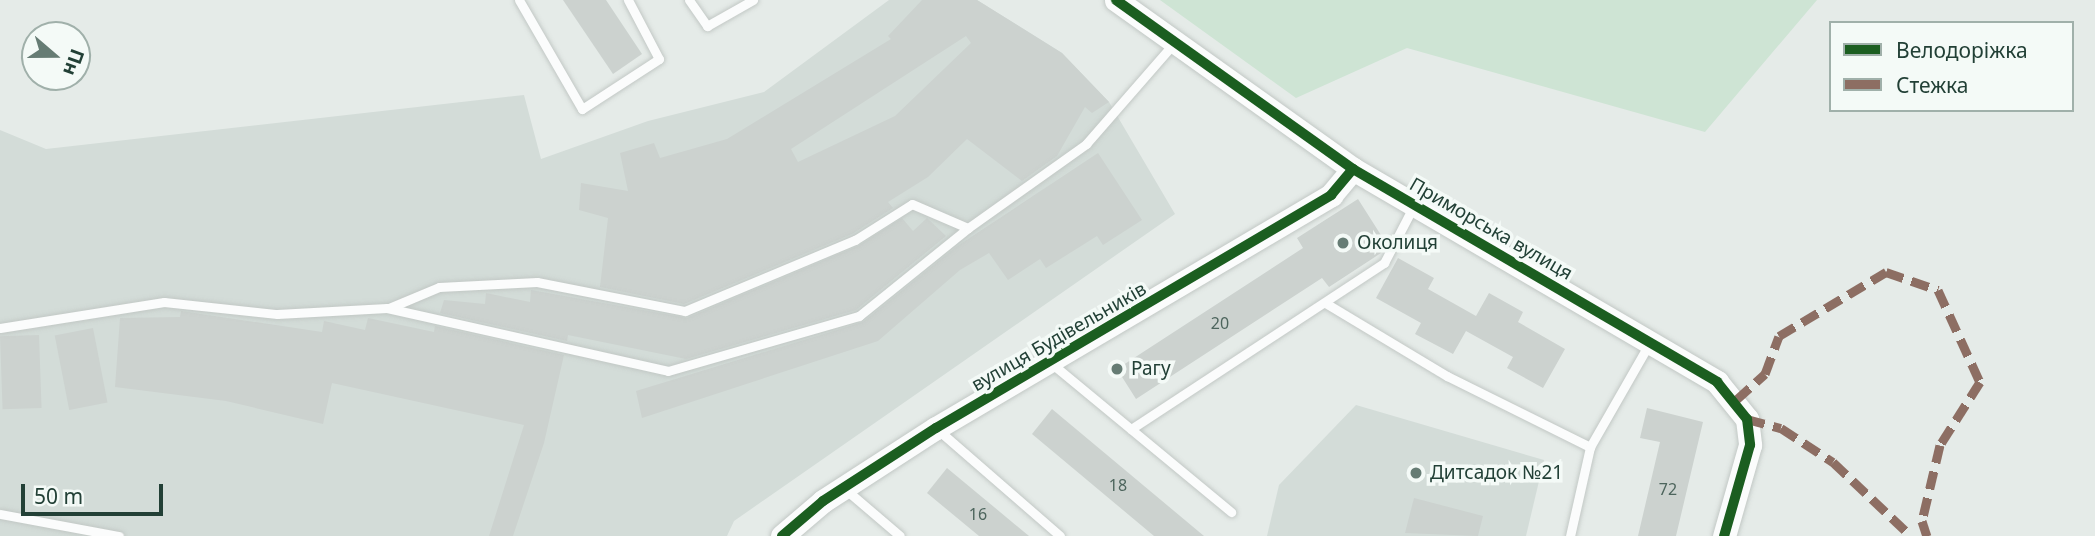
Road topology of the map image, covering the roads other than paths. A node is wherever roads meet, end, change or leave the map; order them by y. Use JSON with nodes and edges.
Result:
{"nodes":[{"id":1,"x":519,"y":0,"type":"edge"},
{"id":2,"x":628,"y":0,"type":"edge"},
{"id":3,"x":689,"y":0,"type":"edge"},
{"id":4,"x":753,"y":0,"type":"edge"},
{"id":5,"x":1116,"y":0,"type":"edge"},
{"id":6,"x":1174,"y":43,"type":"junction"},
{"id":7,"x":1353,"y":169,"type":"junction"},
{"id":8,"x":1414,"y":203,"type":"junction"},
{"id":9,"x":968,"y":228,"type":"junction"},
{"id":10,"x":1327,"y":304,"type":"junction"},
{"id":11,"x":387,"y":308,"type":"junction"},
{"id":12,"x":0,"y":328,"type":"edge"},
{"id":13,"x":1650,"y":341,"type":"junction"},
{"id":14,"x":1051,"y":363,"type":"junction"},
{"id":15,"x":936,"y":428,"type":"junction"},
{"id":16,"x":1131,"y":429,"type":"junction"},
{"id":17,"x":1590,"y":447,"type":"junction"},
{"id":18,"x":843,"y":488,"type":"junction"},
{"id":19,"x":1231,"y":512,"type":"dead end"},
{"id":20,"x":0,"y":514,"type":"edge"},
{"id":21,"x":119,"y":536,"type":"edge"},
{"id":22,"x":782,"y":536,"type":"edge"},
{"id":23,"x":900,"y":536,"type":"edge"},
{"id":24,"x":1060,"y":536,"type":"edge"},
{"id":25,"x":1570,"y":536,"type":"edge"},
{"id":26,"x":1724,"y":536,"type":"edge"}],
"edges":[{"from":1,"to":2,"type":"lane"},
{"from":3,"to":4,"type":"lane"},
{"from":5,"to":6,"type":"street","name":"Приморська вулиця"},
{"from":6,"to":7,"type":"street","name":"Приморська вулиця"},
{"from":6,"to":9,"type":"lane"},
{"from":7,"to":8,"type":"street","name":"Приморська вулиця"},
{"from":7,"to":14,"type":"street","name":"вулиця Будівельників"},
{"from":8,"to":10,"type":"lane"},
{"from":8,"to":13,"type":"street","name":"Приморська вулиця"},
{"from":9,"to":11,"type":"lane"},
{"from":9,"to":11,"type":"lane"},
{"from":10,"to":16,"type":"lane"},
{"from":10,"to":17,"type":"lane"},
{"from":11,"to":12,"type":"lane"},
{"from":13,"to":17,"type":"lane"},
{"from":13,"to":26,"type":"street","name":"Приморська вулиця"},
{"from":14,"to":15,"type":"street","name":"вулиця Будівельників"},
{"from":14,"to":16,"type":"lane"},
{"from":15,"to":18,"type":"street","name":"вулиця Будівельників"},
{"from":15,"to":24,"type":"lane"},
{"from":16,"to":19,"type":"lane"},
{"from":17,"to":25,"type":"lane"},
{"from":18,"to":22,"type":"street","name":"вулиця Будівельників"},
{"from":18,"to":23,"type":"lane"},
{"from":20,"to":21,"type":"lane"}]}
